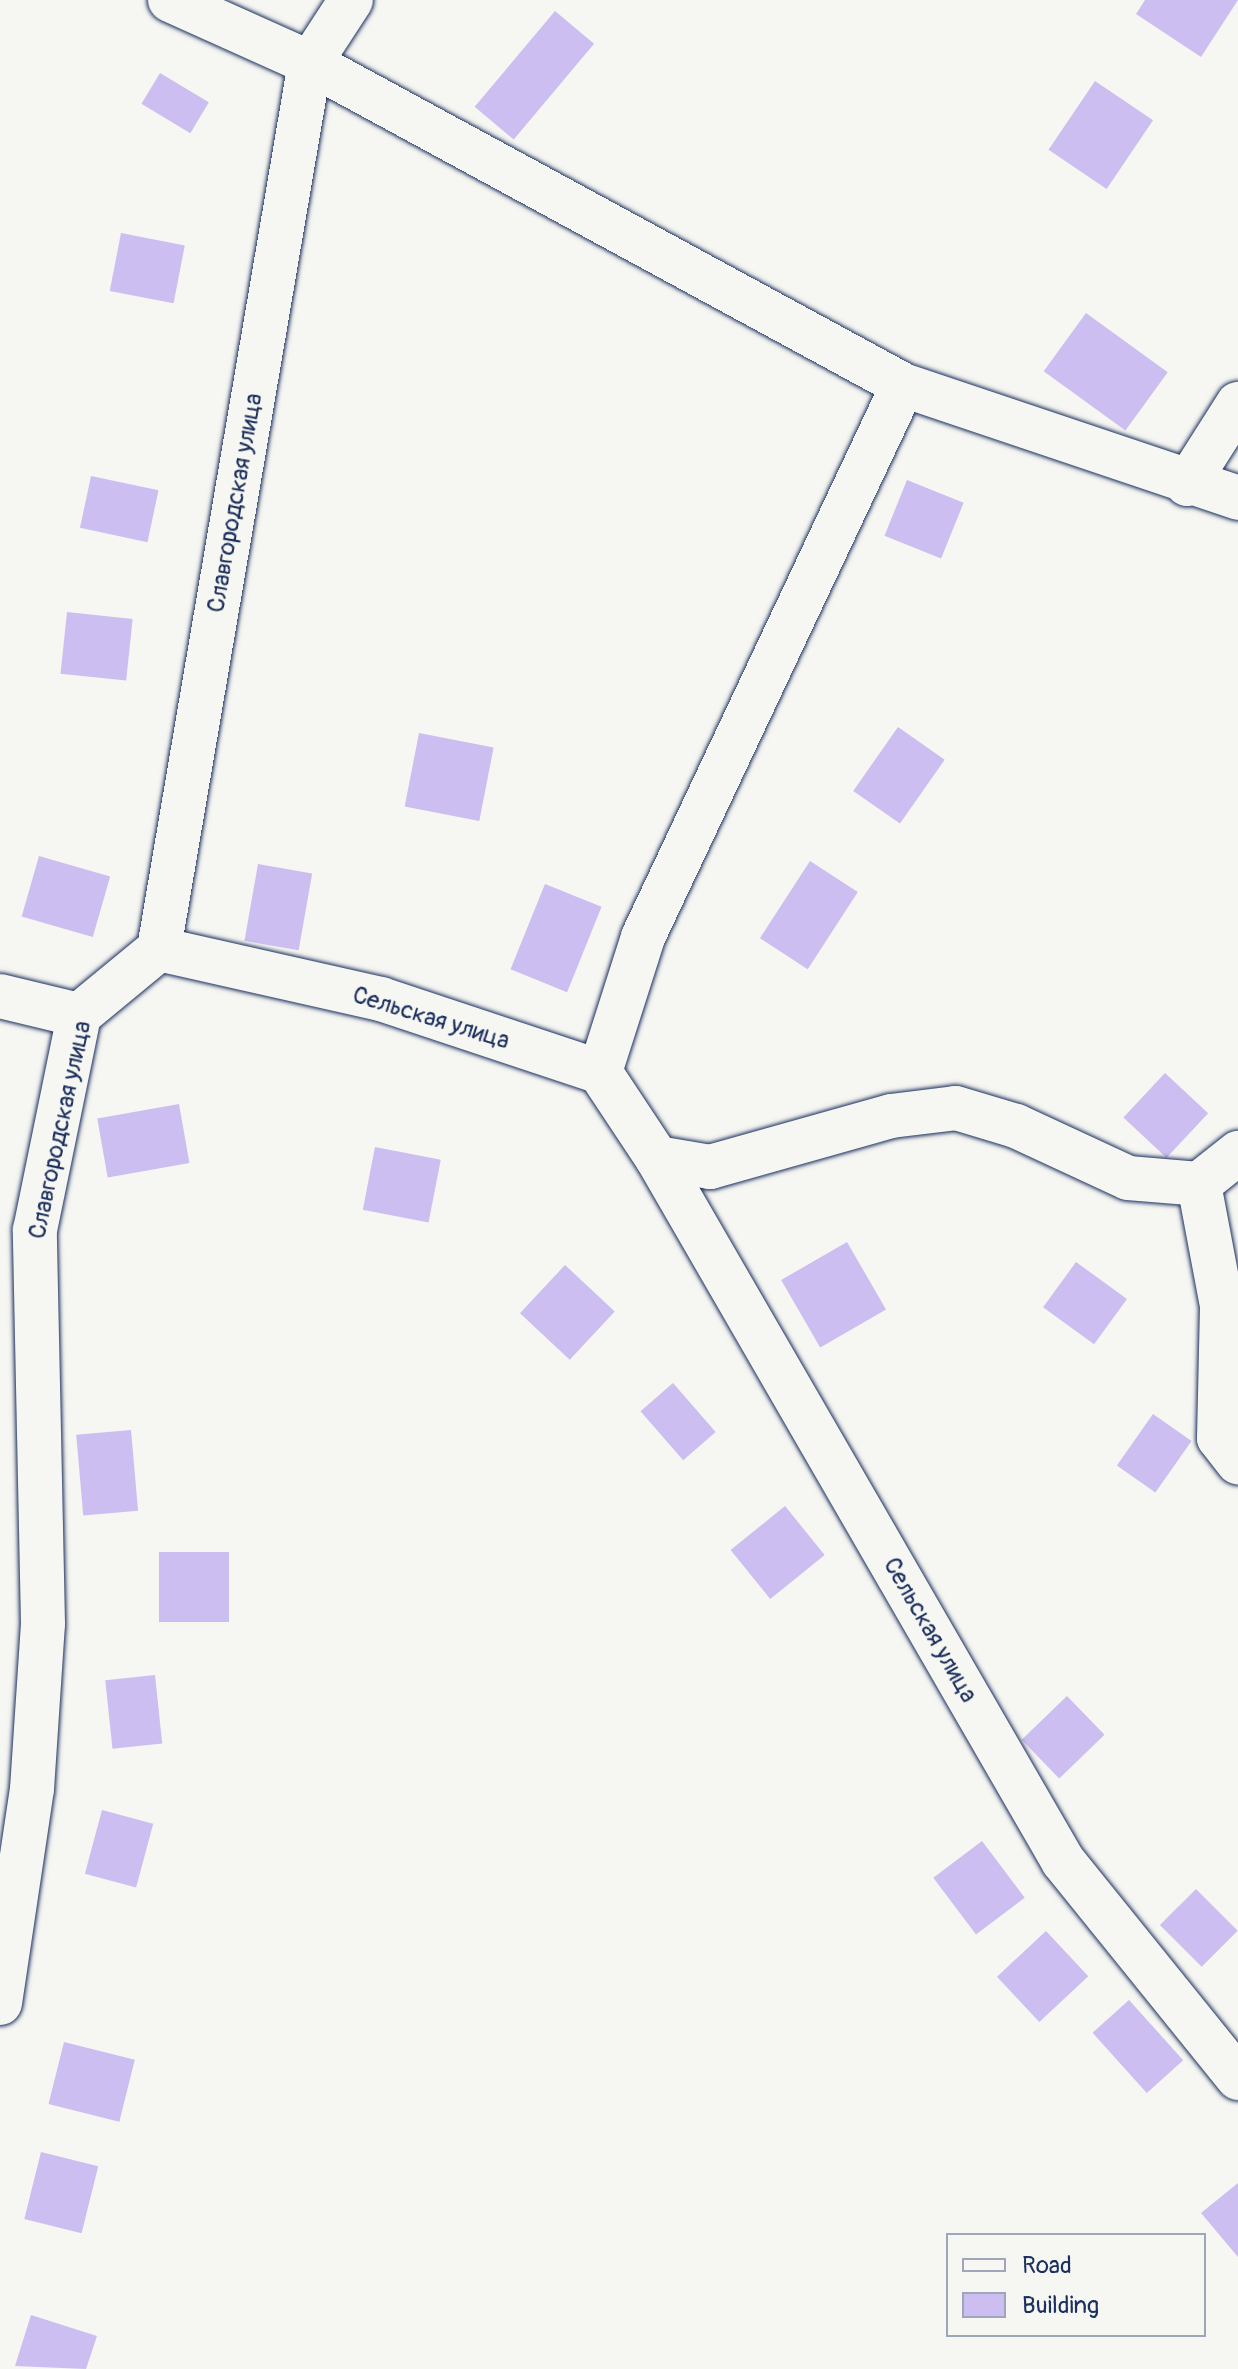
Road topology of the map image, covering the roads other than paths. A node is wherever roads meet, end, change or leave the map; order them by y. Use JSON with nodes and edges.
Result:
{"nodes":[{"id":1,"x":170,"y":0,"type":"edge"},
{"id":2,"x":351,"y":0,"type":"edge"},
{"id":3,"x":310,"y":63,"type":"junction"},
{"id":4,"x":903,"y":385,"type":"junction"},
{"id":5,"x":1238,"y":404,"type":"edge"},
{"id":6,"x":1187,"y":484,"type":"junction"},
{"id":7,"x":1238,"y":498,"type":"edge"},
{"id":8,"x":159,"y":949,"type":"junction"},
{"id":9,"x":0,"y":996,"type":"edge"},
{"id":10,"x":79,"y":1015,"type":"junction"},
{"id":11,"x":600,"y":1072,"type":"junction"},
{"id":12,"x":1238,"y":1153,"type":"edge"},
{"id":13,"x":657,"y":1158,"type":"junction"},
{"id":14,"x":1199,"y":1184,"type":"junction"},
{"id":15,"x":1238,"y":1462,"type":"edge"},
{"id":16,"x":16,"y":1786,"type":"edge"},
{"id":17,"x":0,"y":2003,"type":"edge"},
{"id":18,"x":1238,"y":2078,"type":"edge"}],
"edges":[{"from":1,"to":3,"type":"street"},
{"from":2,"to":3,"type":"street"},
{"from":3,"to":4,"type":"street"},
{"from":3,"to":8,"type":"street","name":"Славгородская улица"},
{"from":4,"to":6,"type":"street"},
{"from":4,"to":11,"type":"street"},
{"from":5,"to":6,"type":"street"},
{"from":6,"to":7,"type":"street"},
{"from":8,"to":10,"type":"street","name":"Славгородская улица"},
{"from":8,"to":11,"type":"street","name":"Сельская улица"},
{"from":9,"to":10,"type":"street"},
{"from":10,"to":16,"type":"street","name":"Славгородская улица"},
{"from":11,"to":13,"type":"street","name":"Сельская улица"},
{"from":12,"to":14,"type":"street"},
{"from":13,"to":14,"type":"street"},
{"from":13,"to":18,"type":"street","name":"Сельская улица"},
{"from":14,"to":15,"type":"street"},
{"from":16,"to":17,"type":"street","name":"Славгородская улица"}]}
